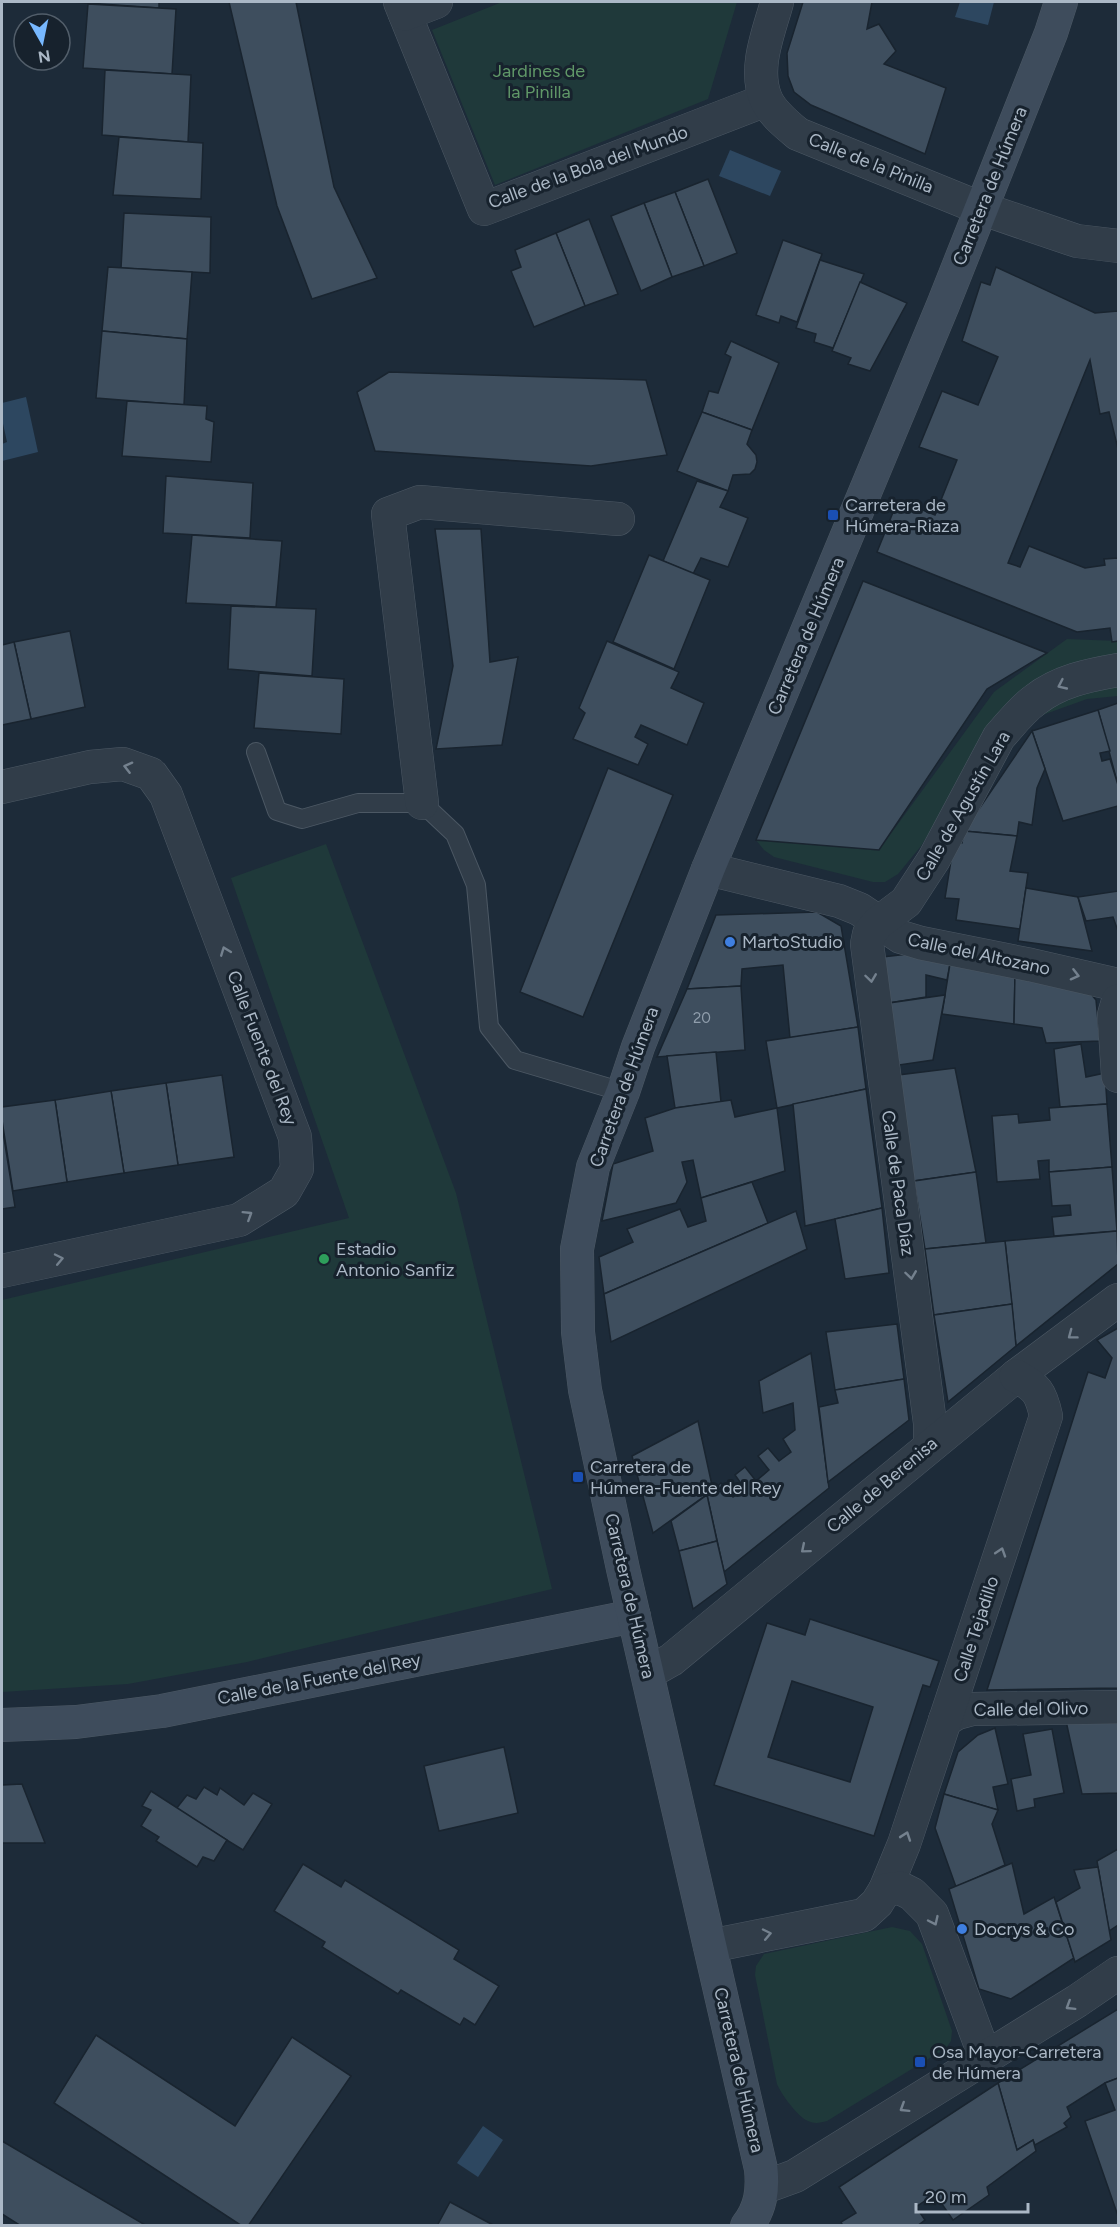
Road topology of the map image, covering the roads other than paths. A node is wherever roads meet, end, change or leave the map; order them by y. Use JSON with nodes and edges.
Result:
{"nodes":[{"id":1,"x":436,"y":2,"type":"edge"},
{"id":2,"x":777,"y":2,"type":"edge"},
{"id":3,"x":1061,"y":2,"type":"edge"},
{"id":4,"x":402,"y":8,"type":"edge"},
{"id":5,"x":766,"y":100,"type":"junction"},
{"id":6,"x":981,"y":208,"type":"junction"},
{"id":7,"x":1119,"y":246,"type":"edge"},
{"id":8,"x":618,"y":519,"type":"dead end"},
{"id":9,"x":1119,"y":670,"type":"edge"},
{"id":10,"x":256,"y":752,"type":"dead end"},
{"id":11,"x":2,"y":787,"type":"edge"},
{"id":12,"x":423,"y":803,"type":"junction"},
{"id":13,"x":708,"y":869,"type":"junction"},
{"id":14,"x":878,"y":923,"type":"junction"},
{"id":15,"x":1119,"y":985,"type":"edge"},
{"id":16,"x":1119,"y":1001,"type":"edge"},
{"id":17,"x":1119,"y":1077,"type":"edge"},
{"id":18,"x":623,"y":1092,"type":"junction"},
{"id":19,"x":2,"y":1271,"type":"edge"},
{"id":20,"x":1119,"y":1300,"type":"edge"},
{"id":21,"x":1016,"y":1376,"type":"junction"},
{"id":22,"x":930,"y":1446,"type":"junction"},
{"id":23,"x":634,"y":1616,"type":"junction"},
{"id":24,"x":648,"y":1673,"type":"junction"},
{"id":25,"x":1119,"y":1707,"type":"edge"},
{"id":26,"x":945,"y":1720,"type":"junction"},
{"id":27,"x":2,"y":1725,"type":"edge"},
{"id":28,"x":885,"y":1890,"type":"junction"},
{"id":29,"x":710,"y":1946,"type":"junction"},
{"id":30,"x":1119,"y":1973,"type":"edge"},
{"id":31,"x":981,"y":2061,"type":"junction"},
{"id":32,"x":762,"y":2188,"type":"junction"},
{"id":33,"x":747,"y":2226,"type":"edge"}],
"edges":[{"from":1,"to":4,"type":"street"},
{"from":2,"to":5,"type":"street"},
{"from":3,"to":6,"type":"main road","name":"Carretera de Húmera"},
{"from":4,"to":5,"type":"street","name":"Calle de la Bola del Mundo"},
{"from":5,"to":6,"type":"street","name":"Calle de la Pinilla"},
{"from":6,"to":7,"type":"street","name":"Calle de la Pinilla"},
{"from":6,"to":13,"type":"main road","name":"Carretera de Húmera"},
{"from":8,"to":12,"type":"street"},
{"from":9,"to":14,"type":"street","name":"Calle de Agustín Lara","one_way":true},
{"from":10,"to":12,"type":"lane"},
{"from":19,"to":11,"type":"street","name":"Calle Fuente del Rey","one_way":true},
{"from":12,"to":18,"type":"lane"},
{"from":13,"to":14,"type":"street","name":"Calle del Altozano"},
{"from":13,"to":18,"type":"main road","name":"Carretera de Húmera"},
{"from":14,"to":15,"type":"street","name":"Calle del Altozano","one_way":true},
{"from":14,"to":22,"type":"street","name":"Calle de Paca Díaz","one_way":true},
{"from":16,"to":17,"type":"street"},
{"from":18,"to":23,"type":"main road","name":"Carretera de Húmera"},
{"from":20,"to":21,"type":"street","name":"Calle de Berenisa","one_way":true},
{"from":21,"to":22,"type":"street","name":"Calle de Berenisa"},
{"from":26,"to":21,"type":"street","name":"Calle Tejadillo","one_way":true},
{"from":22,"to":24,"type":"street","name":"Calle de Berenisa","one_way":true},
{"from":23,"to":24,"type":"main road","name":"Carretera de Húmera"},
{"from":23,"to":27,"type":"main road","name":"Calle de la Fuente del Rey"},
{"from":24,"to":29,"type":"main road","name":"Carretera de Húmera"},
{"from":25,"to":26,"type":"street","name":"Calle del Olivo"},
{"from":28,"to":26,"type":"street","name":"Calle Tejadillo","one_way":true},
{"from":29,"to":28,"type":"street","name":"Calle Tejadillo","one_way":true},
{"from":28,"to":31,"type":"street","one_way":true},
{"from":29,"to":32,"type":"main road","name":"Carretera de Húmera"},
{"from":30,"to":31,"type":"street","one_way":true},
{"from":31,"to":32,"type":"street","one_way":true},
{"from":32,"to":33,"type":"main road","name":"Carretera de Húmera"}]}
